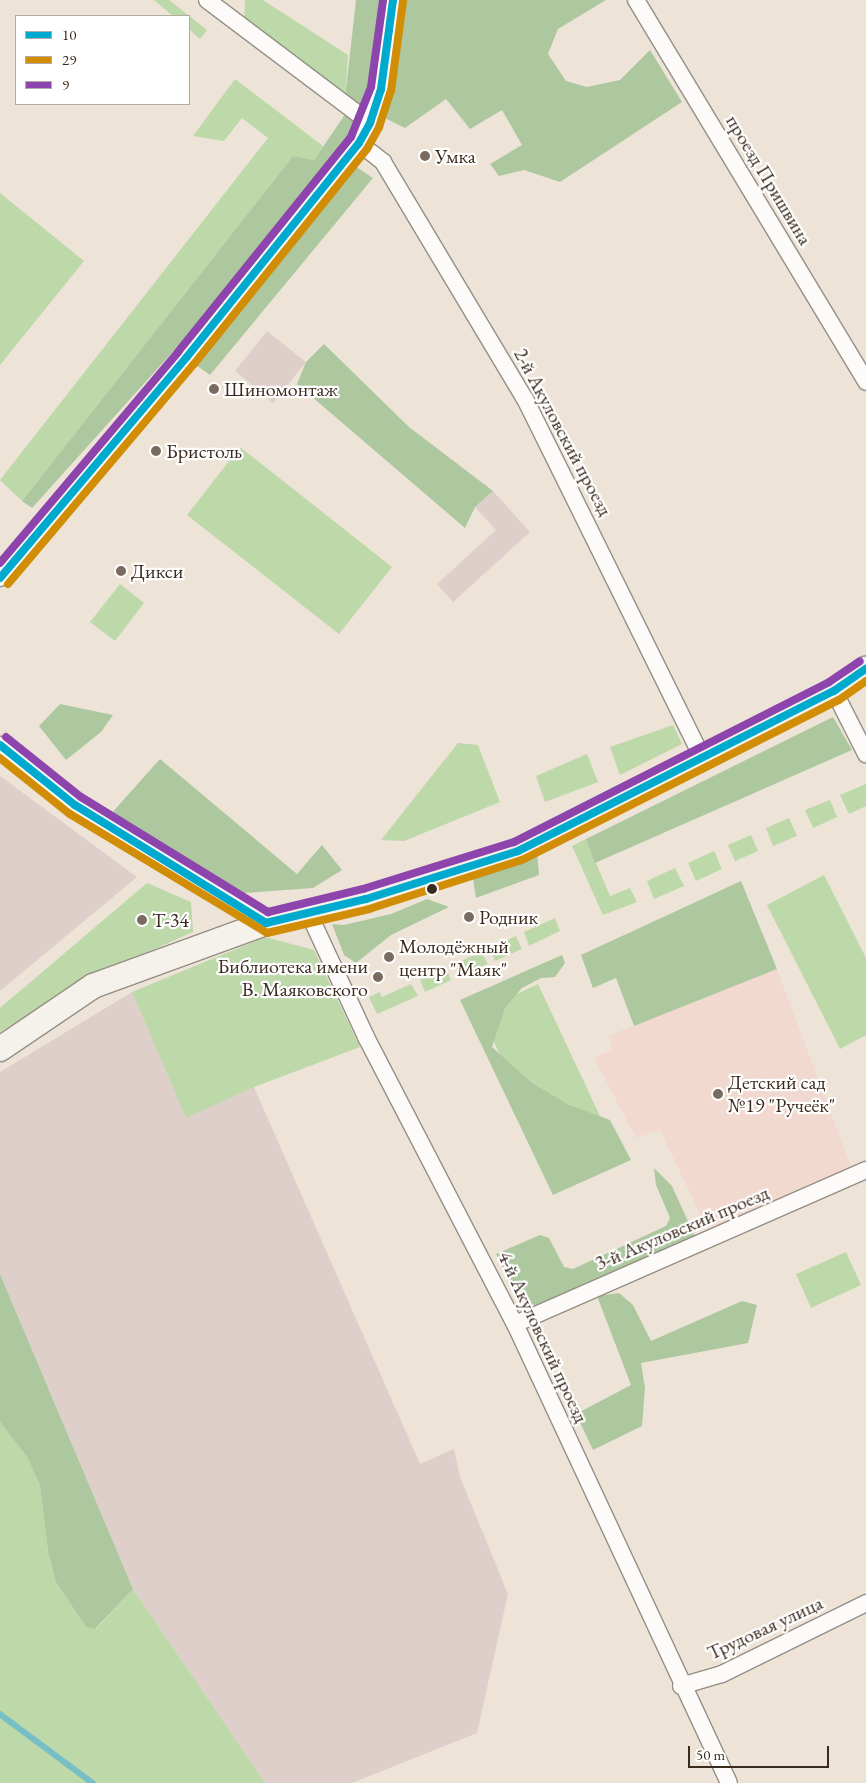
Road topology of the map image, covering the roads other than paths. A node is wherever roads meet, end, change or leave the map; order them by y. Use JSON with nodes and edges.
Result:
{"nodes":[{"id":1,"x":207,"y":0,"type":"edge"},
{"id":2,"x":393,"y":0,"type":"edge"},
{"id":3,"x":636,"y":0,"type":"edge"},
{"id":4,"x":370,"y":123,"type":"junction"},
{"id":5,"x":359,"y":143,"type":"junction"},
{"id":6,"x":866,"y":382,"type":"edge"},
{"id":7,"x":0,"y":578,"type":"edge"},
{"id":8,"x":866,"y":669,"type":"edge"},
{"id":9,"x":834,"y":691,"type":"junction"},
{"id":10,"x":0,"y":745,"type":"edge"},
{"id":11,"x":866,"y":754,"type":"edge"},
{"id":12,"x":703,"y":758,"type":"junction"},
{"id":13,"x":309,"y":914,"type":"junction"},
{"id":14,"x":266,"y":923,"type":"junction"},
{"id":15,"x":0,"y":1049,"type":"edge"},
{"id":16,"x":866,"y":1170,"type":"edge"},
{"id":17,"x":515,"y":1324,"type":"junction"},
{"id":18,"x":866,"y":1603,"type":"edge"},
{"id":19,"x":682,"y":1686,"type":"junction"},
{"id":20,"x":729,"y":1783,"type":"edge"}],
"edges":[{"from":1,"to":4,"type":"street"},
{"from":2,"to":4,"type":"street"},
{"from":3,"to":6,"type":"street","name":"проезд Пришвина"},
{"from":4,"to":5,"type":"street"},
{"from":5,"to":7,"type":"street"},
{"from":5,"to":12,"type":"street","name":"2-й Акуловский проезд"},
{"from":8,"to":9,"type":"street"},
{"from":9,"to":11,"type":"street"},
{"from":9,"to":12,"type":"street"},
{"from":10,"to":14,"type":"street"},
{"from":12,"to":13,"type":"street"},
{"from":13,"to":14,"type":"street"},
{"from":13,"to":17,"type":"street","name":"4-й Акуловский проезд"},
{"from":14,"to":15,"type":"street"},
{"from":16,"to":17,"type":"street","name":"3-й Акуловский проезд"},
{"from":17,"to":19,"type":"street","name":"4-й Акуловский проезд"},
{"from":18,"to":19,"type":"street","name":"Трудовая улица"},
{"from":19,"to":20,"type":"street","name":"4-й Акуловский проезд"}]}
